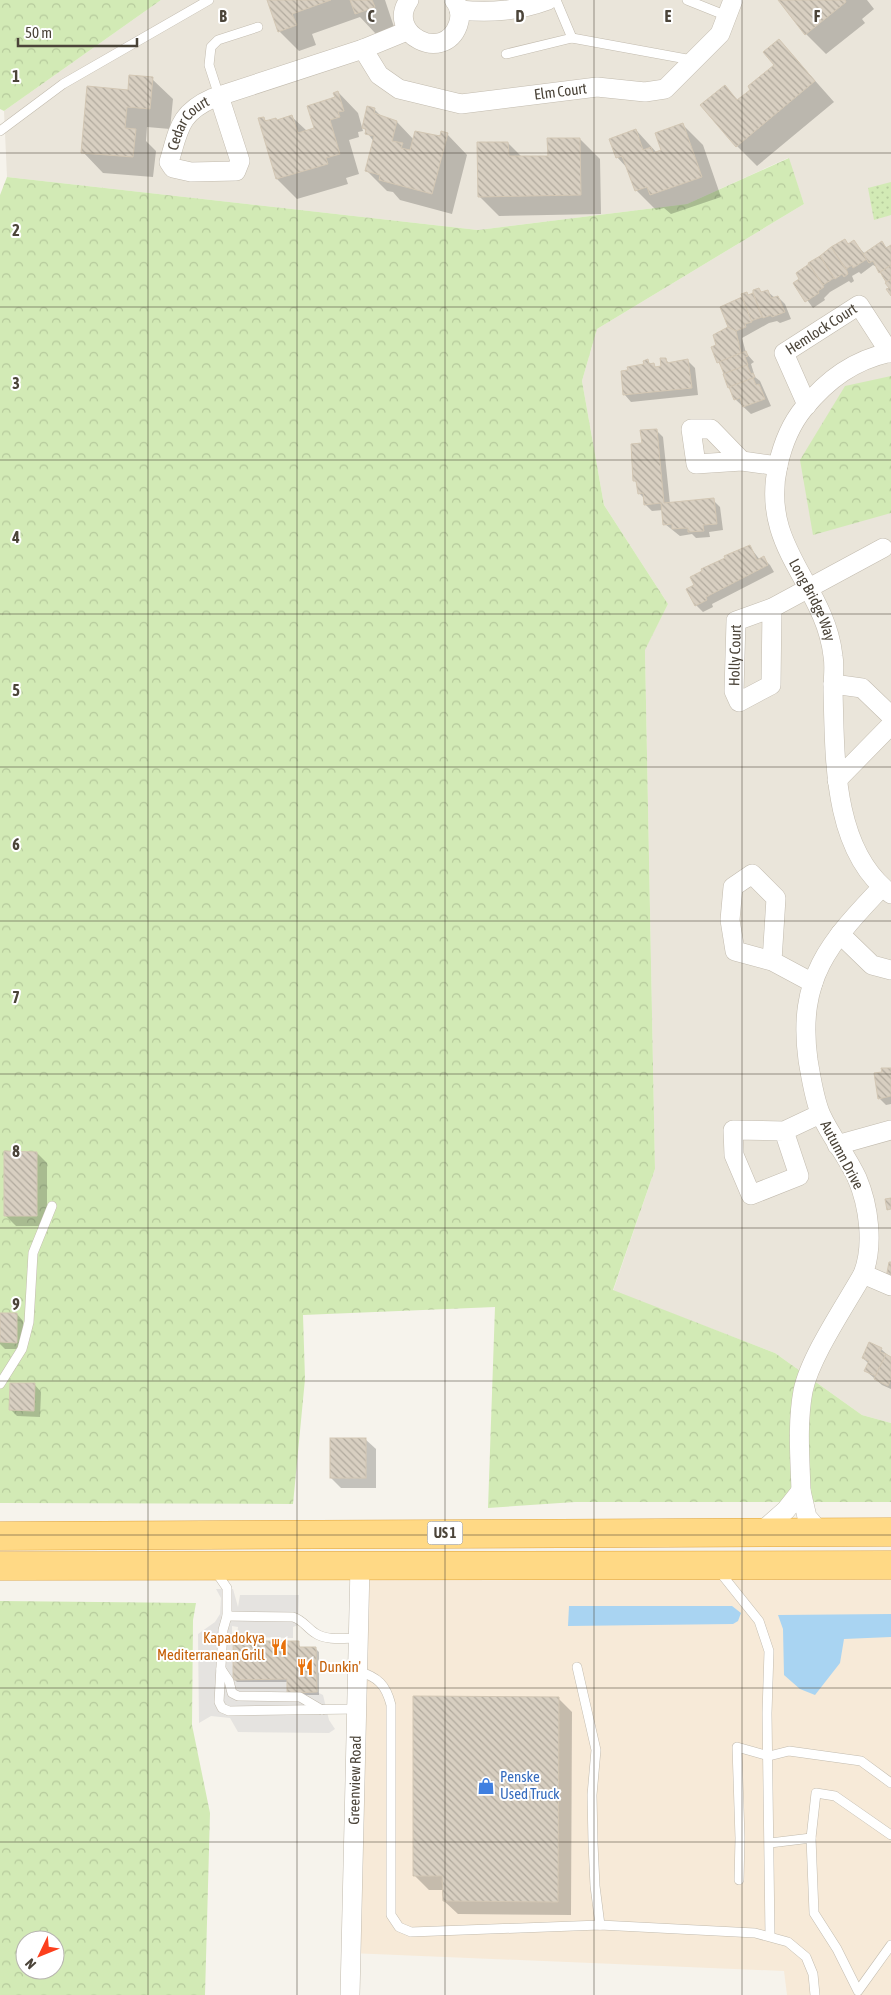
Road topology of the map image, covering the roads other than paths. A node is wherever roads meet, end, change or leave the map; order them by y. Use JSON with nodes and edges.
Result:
{"nodes":[{"id":1,"x":209,"y":0,"type":"edge"},
{"id":2,"x":409,"y":0,"type":"edge"},
{"id":3,"x":548,"y":0,"type":"edge"},
{"id":4,"x":556,"y":0,"type":"edge"},
{"id":5,"x":687,"y":0,"type":"edge"},
{"id":6,"x":457,"y":5,"type":"edge"},
{"id":7,"x":730,"y":8,"type":"edge"},
{"id":8,"x":258,"y":27,"type":"dead end"},
{"id":9,"x":408,"y":31,"type":"junction"},
{"id":10,"x":572,"y":38,"type":"junction"},
{"id":11,"x":363,"y":49,"type":"junction"},
{"id":12,"x":506,"y":54,"type":"dead end"},
{"id":13,"x":692,"y":60,"type":"junction"},
{"id":14,"x":219,"y":96,"type":"junction"},
{"id":15,"x":0,"y":131,"type":"edge"},
{"id":16,"x":890,"y":352,"type":"edge"},
{"id":17,"x":806,"y":405,"type":"junction"},
{"id":18,"x":742,"y":461,"type":"dead end"},
{"id":19,"x":778,"y":466,"type":"junction"},
{"id":20,"x":883,"y":548,"type":"dead end"},
{"id":21,"x":807,"y":588,"type":"junction"},
{"id":22,"x":772,"y":608,"type":"dead end"},
{"id":23,"x":833,"y":684,"type":"junction"},
{"id":24,"x":891,"y":716,"type":"edge"},
{"id":25,"x":891,"y":725,"type":"edge"},
{"id":26,"x":837,"y":780,"type":"junction"},
{"id":27,"x":886,"y":890,"type":"edge"},
{"id":28,"x":840,"y":934,"type":"junction"},
{"id":29,"x":772,"y":961,"type":"dead end"},
{"id":30,"x":891,"y":970,"type":"edge"},
{"id":31,"x":813,"y":983,"type":"junction"},
{"id":32,"x":820,"y":1114,"type":"junction"},
{"id":33,"x":891,"y":1130,"type":"edge"},
{"id":34,"x":784,"y":1131,"type":"dead end"},
{"id":35,"x":837,"y":1145,"type":"junction"},
{"id":36,"x":52,"y":1206,"type":"dead end"},
{"id":37,"x":863,"y":1274,"type":"junction"},
{"id":38,"x":891,"y":1286,"type":"edge"},
{"id":39,"x":0,"y":1384,"type":"edge"},
{"id":40,"x":801,"y":1492,"type":"junction"},
{"id":41,"x":762,"y":1531,"type":"junction"},
{"id":42,"x":819,"y":1531,"type":"junction"},
{"id":43,"x":891,"y":1532,"type":"edge"},
{"id":44,"x":0,"y":1536,"type":"edge"},
{"id":45,"x":891,"y":1565,"type":"edge"},
{"id":46,"x":0,"y":1566,"type":"edge"},
{"id":47,"x":211,"y":1566,"type":"junction"},
{"id":48,"x":360,"y":1566,"type":"junction"},
{"id":49,"x":714,"y":1566,"type":"junction"},
{"id":50,"x":227,"y":1616,"type":"junction"},
{"id":51,"x":358,"y":1638,"type":"junction"},
{"id":52,"x":577,"y":1667,"type":"dead end"},
{"id":53,"x":221,"y":1669,"type":"junction"},
{"id":54,"x":358,"y":1672,"type":"junction"},
{"id":55,"x":357,"y":1709,"type":"junction"},
{"id":56,"x":322,"y":1710,"type":"junction"},
{"id":57,"x":769,"y":1756,"type":"junction"},
{"id":58,"x":891,"y":1783,"type":"edge"},
{"id":59,"x":891,"y":1835,"type":"edge"},
{"id":60,"x":810,"y":1838,"type":"junction"},
{"id":61,"x":770,"y":1843,"type":"junction"},
{"id":62,"x":739,"y":1880,"type":"dead end"},
{"id":63,"x":600,"y":1925,"type":"junction"},
{"id":64,"x":770,"y":1936,"type":"junction"},
{"id":65,"x":891,"y":1945,"type":"edge"},
{"id":66,"x":350,"y":1995,"type":"edge"},
{"id":67,"x":815,"y":1995,"type":"edge"}],
"edges":[{"from":1,"to":15,"type":"lane"},
{"from":2,"to":9,"type":"street"},
{"from":3,"to":6,"type":"street"},
{"from":4,"to":10,"type":"lane"},
{"from":5,"to":7,"type":"lane"},
{"from":6,"to":9,"type":"street"},
{"from":7,"to":13,"type":"street","name":"Elm Court"},
{"from":8,"to":14,"type":"lane"},
{"from":9,"to":11,"type":"street","name":"Cedar Court"},
{"from":10,"to":12,"type":"lane"},
{"from":10,"to":13,"type":"lane"},
{"from":11,"to":13,"type":"street","name":"Elm Court"},
{"from":11,"to":14,"type":"street","name":"Cedar Court"},
{"from":14,"to":14,"type":"street","name":"Cedar Court"},
{"from":16,"to":17,"type":"street","name":"Long Bridge Way"},
{"from":16,"to":17,"type":"street","name":"Hemlock Court"},
{"from":17,"to":19,"type":"street","name":"Long Bridge Way"},
{"from":18,"to":19,"type":"street"},
{"from":19,"to":21,"type":"street","name":"Long Bridge Way"},
{"from":20,"to":21,"type":"street"},
{"from":21,"to":22,"type":"street"},
{"from":21,"to":23,"type":"street","name":"Long Bridge Way"},
{"from":23,"to":24,"type":"street"},
{"from":23,"to":26,"type":"street","name":"Long Bridge Way"},
{"from":25,"to":26,"type":"street"},
{"from":26,"to":27,"type":"street","name":"Long Bridge Way"},
{"from":27,"to":28,"type":"street","name":"Autumn Drive"},
{"from":28,"to":30,"type":"street"},
{"from":28,"to":31,"type":"street","name":"Autumn Drive"},
{"from":29,"to":31,"type":"street"},
{"from":31,"to":32,"type":"street","name":"Autumn Drive"},
{"from":32,"to":34,"type":"street"},
{"from":32,"to":35,"type":"street","name":"Autumn Drive"},
{"from":33,"to":35,"type":"street"},
{"from":35,"to":37,"type":"street","name":"Autumn Drive"},
{"from":36,"to":39,"type":"lane"},
{"from":37,"to":38,"type":"street"},
{"from":37,"to":40,"type":"street","name":"Autumn Drive"},
{"from":40,"to":41,"type":"street"},
{"from":40,"to":42,"type":"street","name":"Autumn Drive"},
{"from":41,"to":42,"type":"highway","number":"US 1"},
{"from":41,"to":44,"type":"highway","number":"US 1"},
{"from":42,"to":43,"type":"highway","number":"US 1"},
{"from":45,"to":49,"type":"highway","number":"US 1"},
{"from":46,"to":47,"type":"highway","number":"US 1"},
{"from":47,"to":48,"type":"highway","number":"US 1"},
{"from":47,"to":50,"type":"lane"},
{"from":48,"to":49,"type":"highway","number":"US 1"},
{"from":48,"to":51,"type":"street","name":"Greenview Road"},
{"from":49,"to":57,"type":"lane"},
{"from":50,"to":51,"type":"lane"},
{"from":50,"to":53,"type":"lane"},
{"from":51,"to":54,"type":"street","name":"Greenview Road"},
{"from":52,"to":63,"type":"lane"},
{"from":53,"to":56,"type":"lane"},
{"from":53,"to":56,"type":"lane"},
{"from":54,"to":55,"type":"street","name":"Greenview Road"},
{"from":54,"to":63,"type":"lane"},
{"from":55,"to":56,"type":"lane"},
{"from":55,"to":66,"type":"street","name":"Greenview Road"},
{"from":57,"to":58,"type":"lane"},
{"from":57,"to":61,"type":"lane"},
{"from":57,"to":62,"type":"lane"},
{"from":59,"to":60,"type":"lane"},
{"from":60,"to":61,"type":"lane"},
{"from":60,"to":65,"type":"lane"},
{"from":61,"to":64,"type":"lane"},
{"from":63,"to":64,"type":"lane"},
{"from":64,"to":67,"type":"lane"}]}
